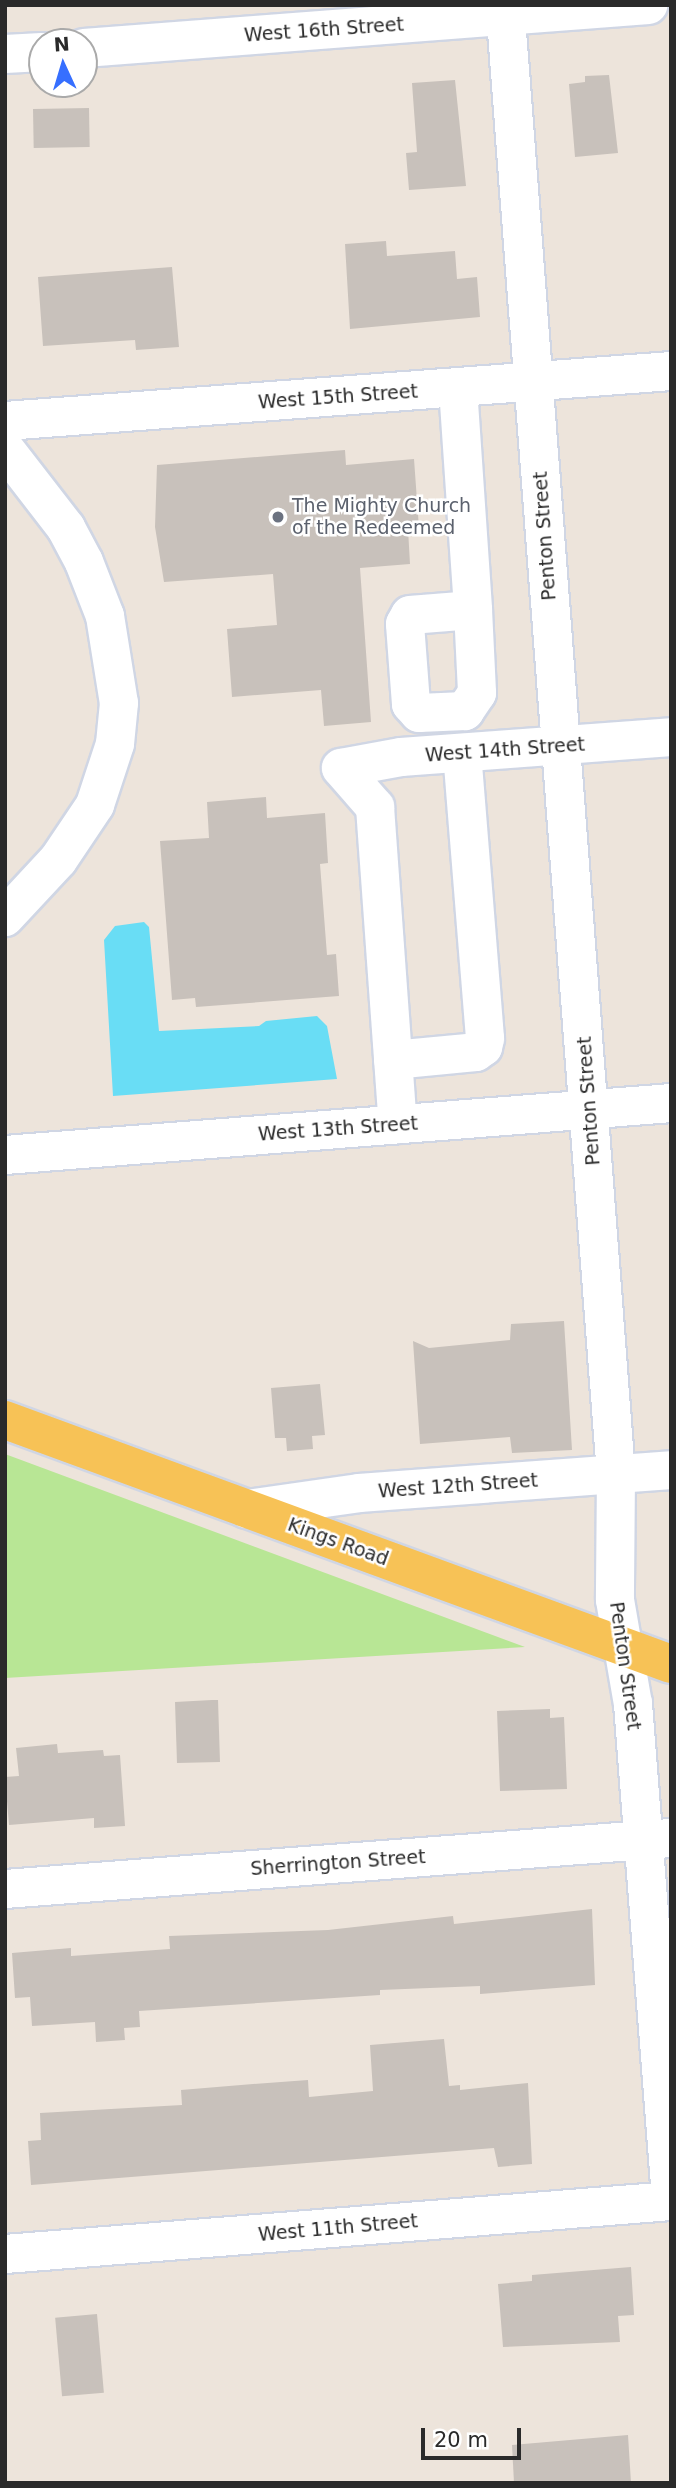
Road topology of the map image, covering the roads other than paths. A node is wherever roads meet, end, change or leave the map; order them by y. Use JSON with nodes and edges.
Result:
{"nodes":[{"id":1,"x":648,"y":5,"type":"edge"},
{"id":2,"x":505,"y":11,"type":"edge"},
{"id":3,"x":98,"y":47,"type":"edge"},
{"id":4,"x":28,"y":53,"type":"edge"},
{"id":5,"x":5,"y":54,"type":"edge"},
{"id":6,"x":671,"y":371,"type":"edge"},
{"id":7,"x":533,"y":382,"type":"junction"},
{"id":8,"x":458,"y":388,"type":"junction"},
{"id":9,"x":5,"y":421,"type":"edge"},
{"id":10,"x":5,"y":449,"type":"edge"},
{"id":11,"x":473,"y":610,"type":"dead end"},
{"id":12,"x":671,"y":737,"type":"edge"},
{"id":13,"x":561,"y":745,"type":"junction"},
{"id":14,"x":462,"y":753,"type":"junction"},
{"id":15,"x":5,"y":917,"type":"edge"},
{"id":16,"x":393,"y":1060,"type":"junction"},
{"id":17,"x":671,"y":1103,"type":"edge"},
{"id":18,"x":589,"y":1109,"type":"junction"},
{"id":19,"x":398,"y":1124,"type":"junction"},
{"id":20,"x":5,"y":1155,"type":"edge"},
{"id":21,"x":5,"y":1420,"type":"edge"},
{"id":22,"x":671,"y":1470,"type":"edge"},
{"id":23,"x":616,"y":1475,"type":"junction"},
{"id":24,"x":247,"y":1509,"type":"junction"},
{"id":25,"x":624,"y":1646,"type":"junction"},
{"id":26,"x":671,"y":1664,"type":"edge"},
{"id":27,"x":657,"y":1839,"type":"edge"},
{"id":28,"x":5,"y":1889,"type":"edge"},
{"id":29,"x":671,"y":2199,"type":"edge"},
{"id":30,"x":5,"y":2254,"type":"edge"}],
"edges":[{"from":1,"to":2,"type":"street","name":"West 16th Street"},
{"from":2,"to":3,"type":"street","name":"West 16th Street"},
{"from":2,"to":7,"type":"street","name":"Penton Street"},
{"from":4,"to":5,"type":"street"},
{"from":6,"to":7,"type":"street","name":"West 15th Street"},
{"from":7,"to":8,"type":"street","name":"West 15th Street"},
{"from":7,"to":13,"type":"street","name":"Penton Street"},
{"from":8,"to":9,"type":"street","name":"West 15th Street"},
{"from":8,"to":11,"type":"street"},
{"from":10,"to":15,"type":"street"},
{"from":12,"to":13,"type":"street","name":"West 14th Street"},
{"from":13,"to":14,"type":"street","name":"West 14th Street"},
{"from":13,"to":18,"type":"street","name":"Penton Street"},
{"from":14,"to":16,"type":"street"},
{"from":14,"to":16,"type":"street","name":"West 14th Street"},
{"from":16,"to":19,"type":"street"},
{"from":17,"to":18,"type":"street","name":"West 13th Street"},
{"from":18,"to":19,"type":"street","name":"West 13th Street"},
{"from":18,"to":23,"type":"street","name":"Penton Street"},
{"from":19,"to":20,"type":"street","name":"West 13th Street"},
{"from":21,"to":24,"type":"main road","name":"Kings Road"},
{"from":22,"to":23,"type":"street","name":"West 12th Street"},
{"from":23,"to":24,"type":"street","name":"West 12th Street"},
{"from":23,"to":25,"type":"street","name":"Penton Street"},
{"from":24,"to":25,"type":"main road","name":"Kings Road"},
{"from":25,"to":26,"type":"main road","name":"Kings Road"},
{"from":25,"to":27,"type":"street","name":"Penton Street"},
{"from":27,"to":28,"type":"street","name":"Sherrington Street"},
{"from":27,"to":29,"type":"street","name":"Penton Street"},
{"from":29,"to":30,"type":"street","name":"West 11th Street"}]}
